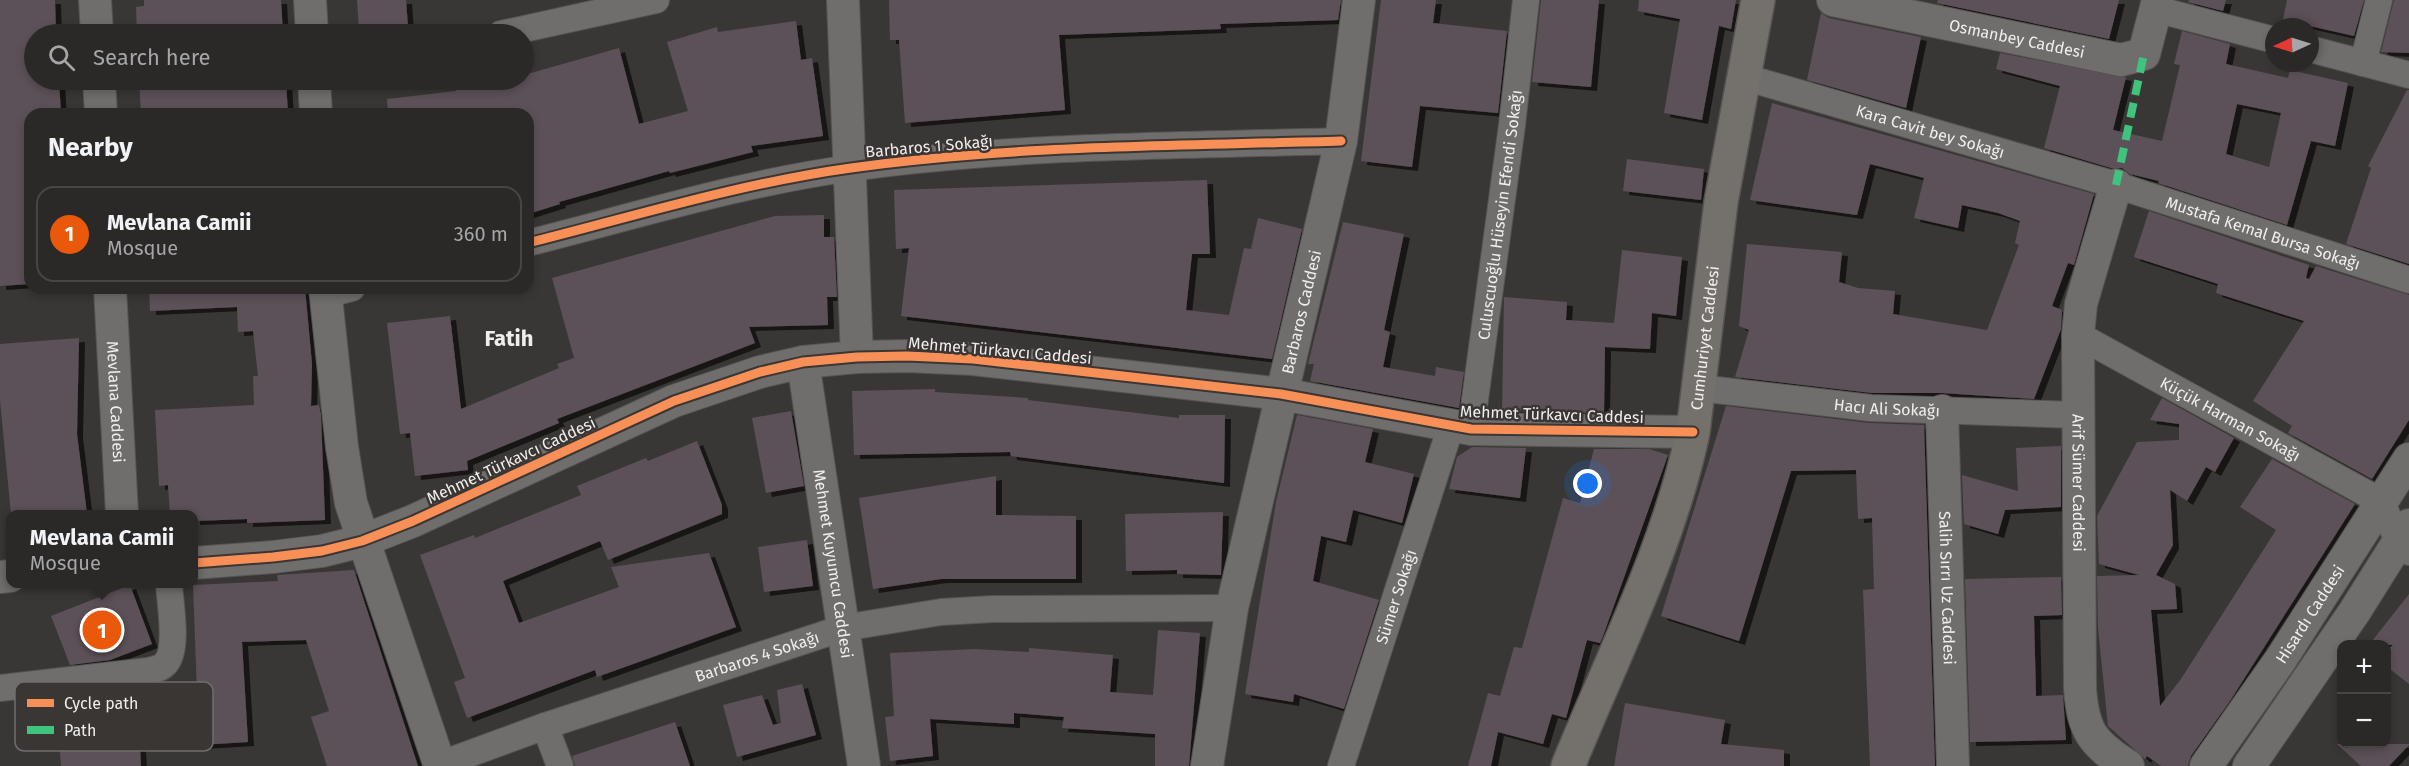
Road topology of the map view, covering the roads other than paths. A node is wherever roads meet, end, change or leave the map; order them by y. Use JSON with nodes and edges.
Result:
{"nodes":[{"id":1,"x":95,"y":0,"type":"edge"},
{"id":2,"x":310,"y":0,"type":"edge"},
{"id":3,"x":656,"y":0,"type":"edge"},
{"id":4,"x":843,"y":0,"type":"edge"},
{"id":5,"x":1359,"y":0,"type":"edge"},
{"id":6,"x":1526,"y":0,"type":"edge"},
{"id":7,"x":1758,"y":0,"type":"edge"},
{"id":8,"x":1833,"y":0,"type":"edge"},
{"id":9,"x":2379,"y":0,"type":"edge"},
{"id":10,"x":2157,"y":5,"type":"edge"},
{"id":11,"x":96,"y":24,"type":"edge"},
{"id":12,"x":311,"y":24,"type":"edge"},
{"id":13,"x":534,"y":27,"type":"edge"},
{"id":14,"x":2265,"y":37,"type":"edge"},
{"id":15,"x":2319,"y":51,"type":"edge"},
{"id":16,"x":2363,"y":63,"type":"junction"},
{"id":17,"x":2409,"y":75,"type":"edge"},
{"id":18,"x":1744,"y":77,"type":"junction"},
{"id":19,"x":100,"y":90,"type":"edge"},
{"id":20,"x":315,"y":90,"type":"edge"},
{"id":21,"x":101,"y":108,"type":"edge"},
{"id":22,"x":316,"y":108,"type":"edge"},
{"id":23,"x":1341,"y":141,"type":"junction"},
{"id":24,"x":851,"y":168,"type":"junction"},
{"id":25,"x":2116,"y":185,"type":"junction"},
{"id":26,"x":534,"y":241,"type":"edge"},
{"id":27,"x":2409,"y":280,"type":"edge"},
{"id":28,"x":110,"y":294,"type":"edge"},
{"id":29,"x":334,"y":294,"type":"edge"},
{"id":30,"x":2078,"y":335,"type":"junction"},
{"id":31,"x":857,"y":357,"type":"junction"},
{"id":32,"x":803,"y":362,"type":"junction"},
{"id":33,"x":1699,"y":388,"type":"junction"},
{"id":34,"x":1281,"y":394,"type":"junction"},
{"id":35,"x":1942,"y":411,"type":"junction"},
{"id":36,"x":2077,"y":415,"type":"junction"},
{"id":37,"x":1461,"y":427,"type":"junction"},
{"id":38,"x":1694,"y":432,"type":"junction"},
{"id":39,"x":2409,"y":459,"type":"edge"},
{"id":40,"x":2382,"y":502,"type":"junction"},
{"id":41,"x":122,"y":510,"type":"edge"},
{"id":42,"x":2405,"y":540,"type":"edge"},
{"id":43,"x":362,"y":541,"type":"junction"},
{"id":44,"x":198,"y":563,"type":"edge"},
{"id":45,"x":170,"y":588,"type":"edge"},
{"id":46,"x":1232,"y":608,"type":"junction"},
{"id":47,"x":843,"y":628,"type":"junction"},
{"id":48,"x":52,"y":682,"type":"edge"},
{"id":49,"x":15,"y":686,"type":"edge"},
{"id":50,"x":0,"y":688,"type":"edge"},
{"id":51,"x":545,"y":726,"type":"junction"},
{"id":52,"x":440,"y":765,"type":"edge"},
{"id":53,"x":560,"y":766,"type":"edge"},
{"id":54,"x":864,"y":766,"type":"edge"},
{"id":55,"x":1207,"y":766,"type":"edge"},
{"id":56,"x":1341,"y":766,"type":"edge"},
{"id":57,"x":1568,"y":766,"type":"edge"},
{"id":58,"x":1953,"y":766,"type":"edge"},
{"id":59,"x":2128,"y":766,"type":"edge"},
{"id":60,"x":2205,"y":766,"type":"edge"},
{"id":61,"x":2249,"y":766,"type":"edge"}],
"edges":[{"from":1,"to":11,"type":"street"},
{"from":2,"to":12,"type":"street"},
{"from":3,"to":13,"type":"street"},
{"from":4,"to":24,"type":"street"},
{"from":5,"to":23,"type":"street","name":"Barbaros Caddesi"},
{"from":6,"to":37,"type":"street","name":"Culuscuoğlu Hüseyin Efendi Sokağı"},
{"from":7,"to":18,"type":"main road","name":"Cumhuriyet Caddesi"},
{"from":8,"to":10,"type":"street","name":"Osmanbey Caddesi"},
{"from":9,"to":16,"type":"street"},
{"from":10,"to":14,"type":"street"},
{"from":15,"to":16,"type":"street"},
{"from":16,"to":17,"type":"street"},
{"from":18,"to":25,"type":"street","name":"Kara Cavit bey Sokağı"},
{"from":18,"to":33,"type":"main road","name":"Cumhuriyet Caddesi"},
{"from":19,"to":21,"type":"street"},
{"from":20,"to":22,"type":"street"},
{"from":23,"to":24,"type":"street","name":"Barbaros 1 Sokağı"},
{"from":23,"to":34,"type":"street","name":"Barbaros Caddesi"},
{"from":24,"to":26,"type":"street","name":"Barbaros 1 Sokağı"},
{"from":24,"to":31,"type":"street"},
{"from":25,"to":27,"type":"street","name":"Mustafa Kemal Bursa Sokağı"},
{"from":25,"to":30,"type":"street","name":"Arif Sümer Caddesi"},
{"from":28,"to":41,"type":"street","name":"Mevlana Caddesi"},
{"from":29,"to":43,"type":"street"},
{"from":30,"to":36,"type":"street","name":"Arif Sümer Caddesi"},
{"from":30,"to":40,"type":"street","name":"Küçük Harman Sokağı"},
{"from":31,"to":32,"type":"street","name":"Mehmet Türkavcı Caddesi"},
{"from":31,"to":34,"type":"street","name":"Mehmet Türkavcı Caddesi"},
{"from":32,"to":43,"type":"street","name":"Mehmet Türkavcı Caddesi"},
{"from":32,"to":47,"type":"street","name":"Mehmet Kuyumcu Caddesi"},
{"from":33,"to":35,"type":"street","name":"Hacı Ali Sokağı"},
{"from":33,"to":38,"type":"main road","name":"Cumhuriyet Caddesi"},
{"from":34,"to":37,"type":"street","name":"Mehmet Türkavcı Caddesi"},
{"from":34,"to":46,"type":"street","name":"Barbaros Caddesi"},
{"from":35,"to":36,"type":"street","name":"Hacı Ali Sokağı"},
{"from":35,"to":58,"type":"street","name":"Salih Sırrı Uz Caddesi"},
{"from":36,"to":59,"type":"street","name":"Arif Sümer Caddesi"},
{"from":37,"to":38,"type":"street","name":"Mehmet Türkavcı Caddesi"},
{"from":37,"to":56,"type":"street","name":"Sümer Sokağı"},
{"from":38,"to":57,"type":"main road","name":"Cumhuriyet Caddesi"},
{"from":39,"to":40,"type":"street","name":"Hisardı Caddesi"},
{"from":40,"to":42,"type":"street"},
{"from":40,"to":60,"type":"street","name":"Hisardı Caddesi"},
{"from":42,"to":61,"type":"street"},
{"from":43,"to":44,"type":"street","name":"Mehmet Türkavcı Caddesi"},
{"from":43,"to":52,"type":"street"},
{"from":45,"to":48,"type":"street"},
{"from":46,"to":47,"type":"street","name":"Barbaros 4 Sokağı"},
{"from":46,"to":55,"type":"street","name":"Barbaros Caddesi"},
{"from":47,"to":51,"type":"street","name":"Barbaros 4 Sokağı"},
{"from":47,"to":54,"type":"street","name":"Mehmet Kuyumcu Caddesi"},
{"from":49,"to":50,"type":"street"},
{"from":51,"to":52,"type":"street","name":"Barbaros 4 Sokağı"},
{"from":51,"to":53,"type":"street"}]}
